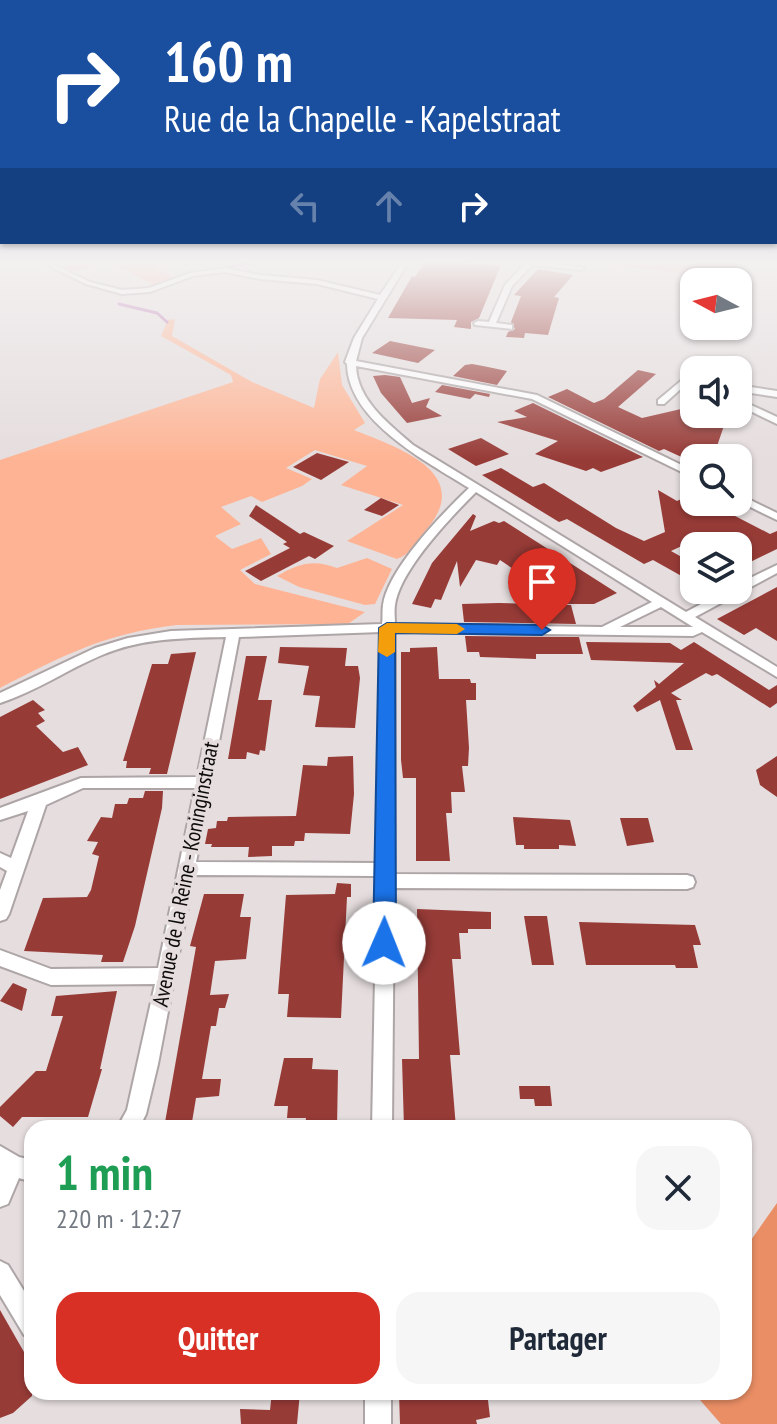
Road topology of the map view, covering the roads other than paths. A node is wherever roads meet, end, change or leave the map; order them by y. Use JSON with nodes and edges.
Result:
{"nodes":[{"id":1,"x":365,"y":327,"type":"edge"},
{"id":2,"x":349,"y":362,"type":"junction"},
{"id":3,"x":680,"y":390,"type":"edge"},
{"id":4,"x":752,"y":390,"type":"edge"},
{"id":5,"x":777,"y":394,"type":"edge"},
{"id":6,"x":661,"y":402,"type":"dead end"},
{"id":7,"x":752,"y":409,"type":"edge"},
{"id":8,"x":777,"y":421,"type":"edge"},
{"id":9,"x":680,"y":468,"type":"edge"},
{"id":10,"x":475,"y":487,"type":"junction"},
{"id":11,"x":752,"y":504,"type":"edge"},
{"id":12,"x":777,"y":517,"type":"edge"},
{"id":13,"x":777,"y":568,"type":"edge"},
{"id":14,"x":752,"y":582,"type":"edge"},
{"id":15,"x":661,"y":602,"type":"junction"},
{"id":16,"x":711,"y":604,"type":"edge"},
{"id":17,"x":686,"y":617,"type":"junction"},
{"id":18,"x":701,"y":627,"type":"junction"},
{"id":19,"x":387,"y":628,"type":"junction"},
{"id":20,"x":604,"y":630,"type":"junction"},
{"id":21,"x":233,"y":634,"type":"junction"},
{"id":22,"x":777,"y":673,"type":"edge"},
{"id":23,"x":0,"y":698,"type":"edge"},
{"id":24,"x":203,"y":782,"type":"junction"},
{"id":25,"x":39,"y":801,"type":"junction"},
{"id":26,"x":0,"y":814,"type":"edge"},
{"id":27,"x":0,"y":859,"type":"edge"},
{"id":28,"x":16,"y":868,"type":"junction"},
{"id":29,"x":187,"y":868,"type":"junction"},
{"id":30,"x":385,"y":876,"type":"junction"},
{"id":31,"x":687,"y":882,"type":"dead end"},
{"id":32,"x":0,"y":914,"type":"edge"},
{"id":33,"x":0,"y":958,"type":"edge"},
{"id":34,"x":166,"y":976,"type":"junction"},
{"id":35,"x":132,"y":1120,"type":"edge"},
{"id":36,"x":382,"y":1120,"type":"edge"},
{"id":37,"x":15,"y":1165,"type":"edge"},
{"id":38,"x":0,"y":1196,"type":"edge"},
{"id":39,"x":0,"y":1273,"type":"edge"},
{"id":40,"x":24,"y":1314,"type":"edge"},
{"id":41,"x":378,"y":1400,"type":"edge"},
{"id":42,"x":378,"y":1424,"type":"edge"}],
"edges":[{"from":1,"to":2,"type":"street"},
{"from":2,"to":9,"type":"street"},
{"from":2,"to":10,"type":"street"},
{"from":3,"to":6,"type":"street"},
{"from":4,"to":5,"type":"street"},
{"from":7,"to":8,"type":"street"},
{"from":10,"to":15,"type":"street"},
{"from":10,"to":19,"type":"street"},
{"from":11,"to":12,"type":"street"},
{"from":13,"to":14,"type":"street"},
{"from":15,"to":17,"type":"street"},
{"from":15,"to":20,"type":"street"},
{"from":16,"to":17,"type":"street"},
{"from":17,"to":18,"type":"street"},
{"from":18,"to":20,"type":"street"},
{"from":18,"to":22,"type":"street"},
{"from":19,"to":20,"type":"street"},
{"from":19,"to":21,"type":"street"},
{"from":19,"to":30,"type":"street"},
{"from":21,"to":23,"type":"street"},
{"from":21,"to":24,"type":"street","name":"Avenue de la Reine - Koninginstraat"},
{"from":24,"to":25,"type":"street"},
{"from":24,"to":29,"type":"street","name":"Avenue de la Reine - Koninginstraat"},
{"from":25,"to":26,"type":"street"},
{"from":25,"to":28,"type":"street"},
{"from":27,"to":28,"type":"street"},
{"from":28,"to":32,"type":"street"},
{"from":29,"to":30,"type":"street"},
{"from":29,"to":34,"type":"street","name":"Avenue de la Reine - Koninginstraat"},
{"from":30,"to":31,"type":"street"},
{"from":30,"to":36,"type":"street"},
{"from":33,"to":34,"type":"street"},
{"from":34,"to":35,"type":"street","name":"Avenue de la Reine - Koninginstraat"},
{"from":37,"to":38,"type":"street"},
{"from":39,"to":40,"type":"street"},
{"from":41,"to":42,"type":"street"}]}
